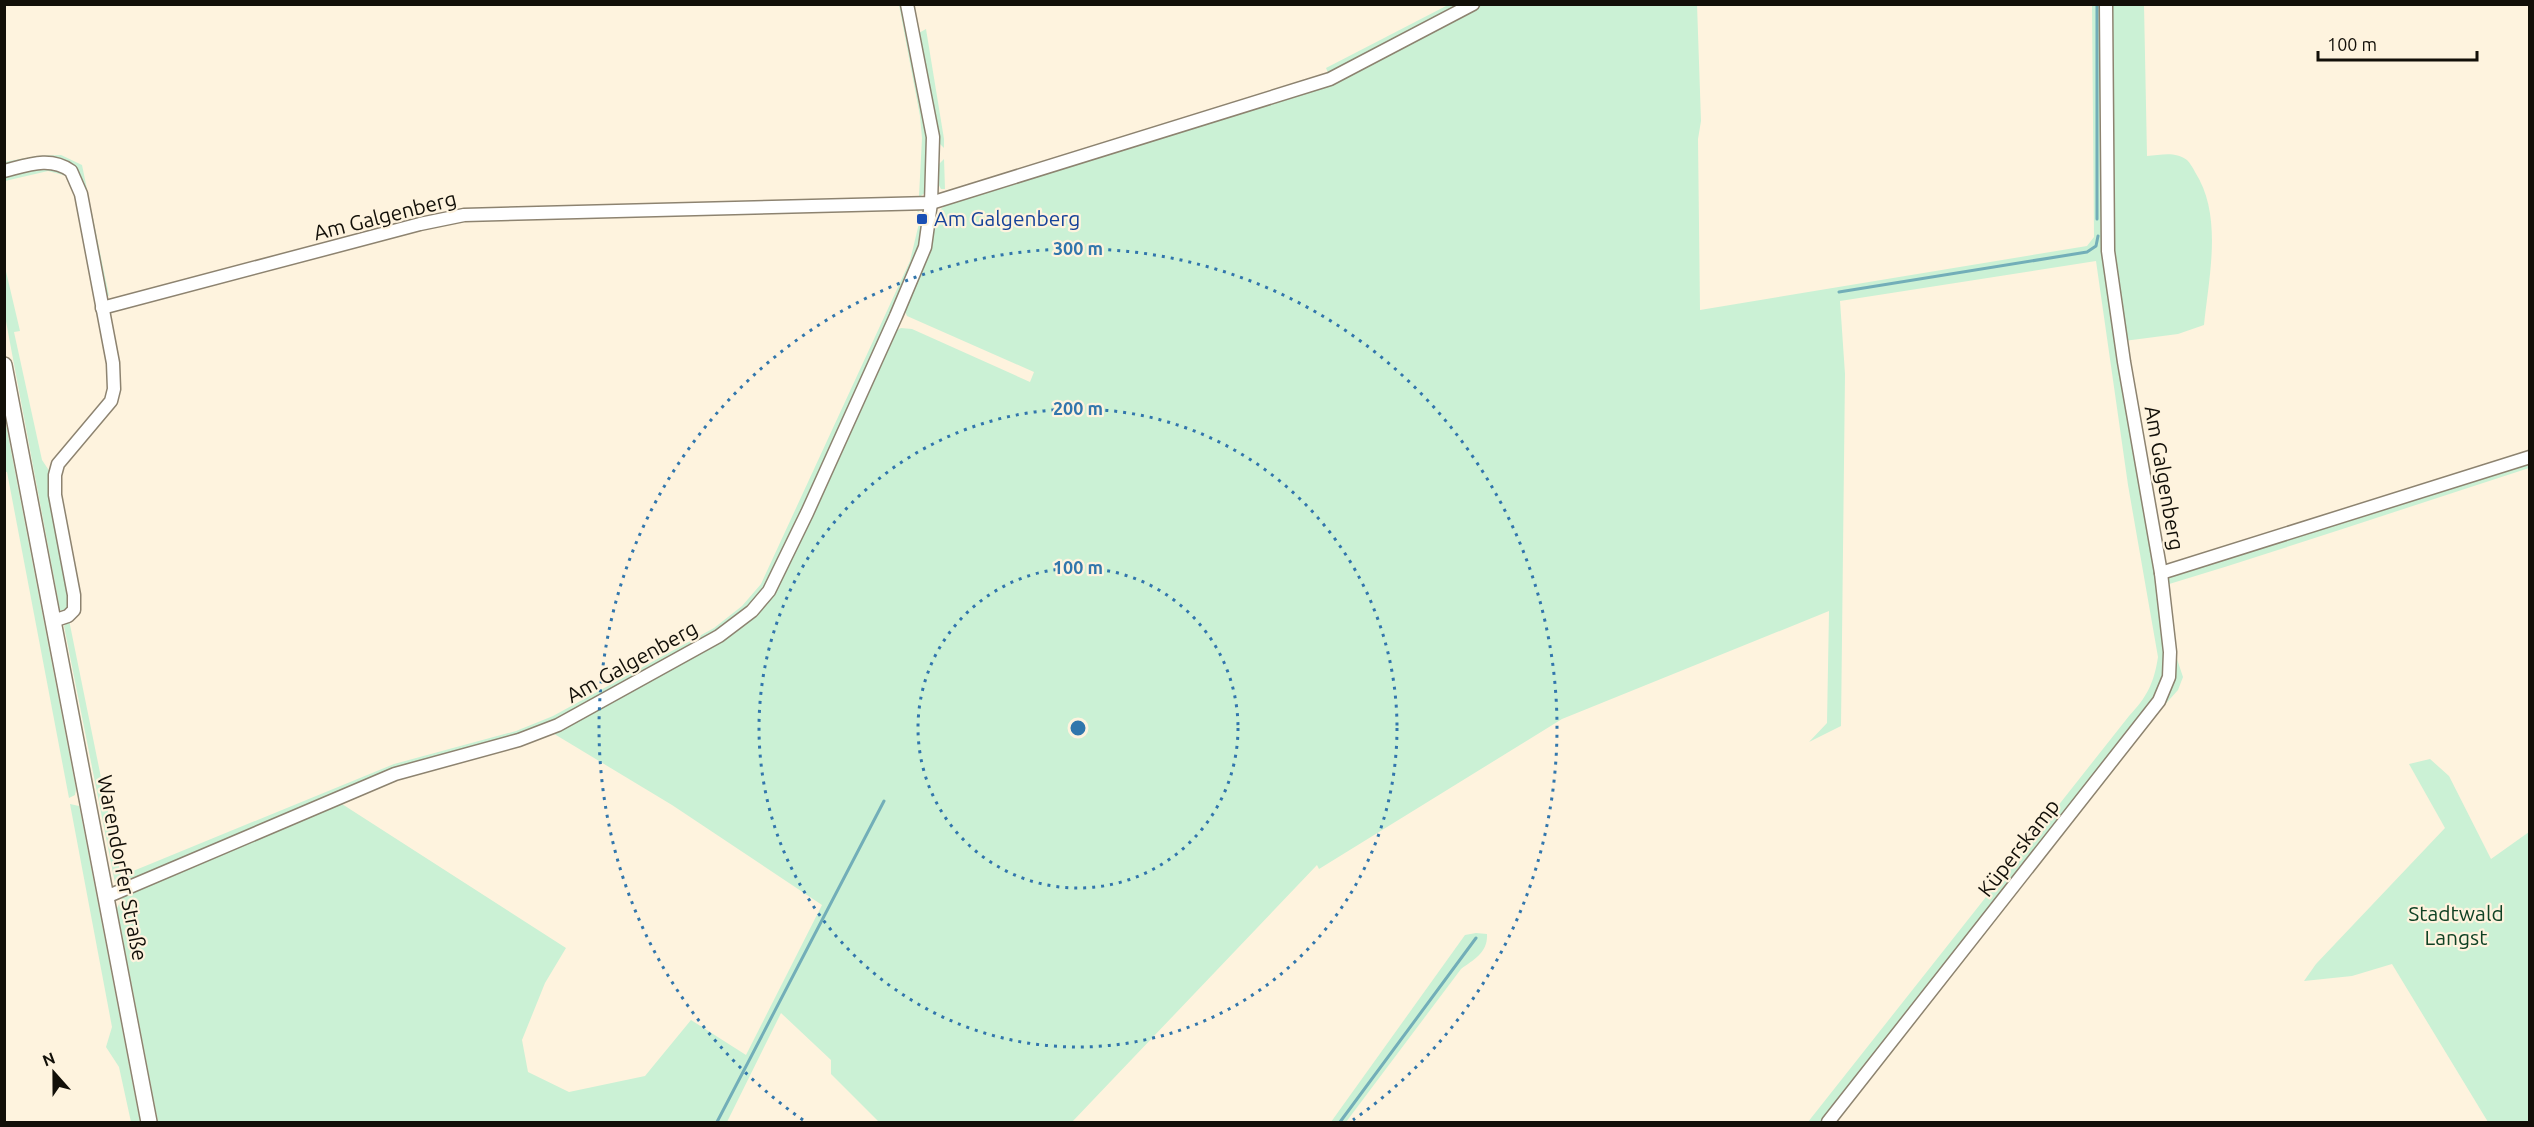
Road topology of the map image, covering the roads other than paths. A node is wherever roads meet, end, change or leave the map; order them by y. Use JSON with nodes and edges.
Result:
{"nodes":[{"id":1,"x":907,"y":4,"type":"edge"},
{"id":2,"x":1473,"y":4,"type":"edge"},
{"id":3,"x":2106,"y":4,"type":"edge"},
{"id":4,"x":4,"y":171,"type":"edge"},
{"id":5,"x":932,"y":203,"type":"junction"},
{"id":6,"x":102,"y":308,"type":"junction"},
{"id":7,"x":4,"y":365,"type":"edge"},
{"id":8,"x":2529,"y":457,"type":"edge"},
{"id":9,"x":2161,"y":573,"type":"junction"},
{"id":10,"x":53,"y":621,"type":"junction"},
{"id":11,"x":106,"y":897,"type":"junction"},
{"id":12,"x":149,"y":1122,"type":"edge"},
{"id":13,"x":1828,"y":1122,"type":"edge"}],
"edges":[{"from":1,"to":5,"type":"street","name":"Am Galgenberg"},
{"from":2,"to":5,"type":"street","name":"Am Galgenberg"},
{"from":3,"to":9,"type":"street","name":"Am Galgenberg"},
{"from":4,"to":6,"type":"street"},
{"from":5,"to":6,"type":"street","name":"Am Galgenberg"},
{"from":5,"to":11,"type":"street","name":"Am Galgenberg"},
{"from":6,"to":10,"type":"street"},
{"from":7,"to":10,"type":"main road","name":"Warendorfer Straße"},
{"from":8,"to":9,"type":"street","name":"Am Galgenberg"},
{"from":9,"to":13,"type":"street","name":"Küperskamp"},
{"from":10,"to":11,"type":"main road","name":"Warendorfer Straße"},
{"from":11,"to":12,"type":"main road","name":"Warendorfer Straße"}]}
